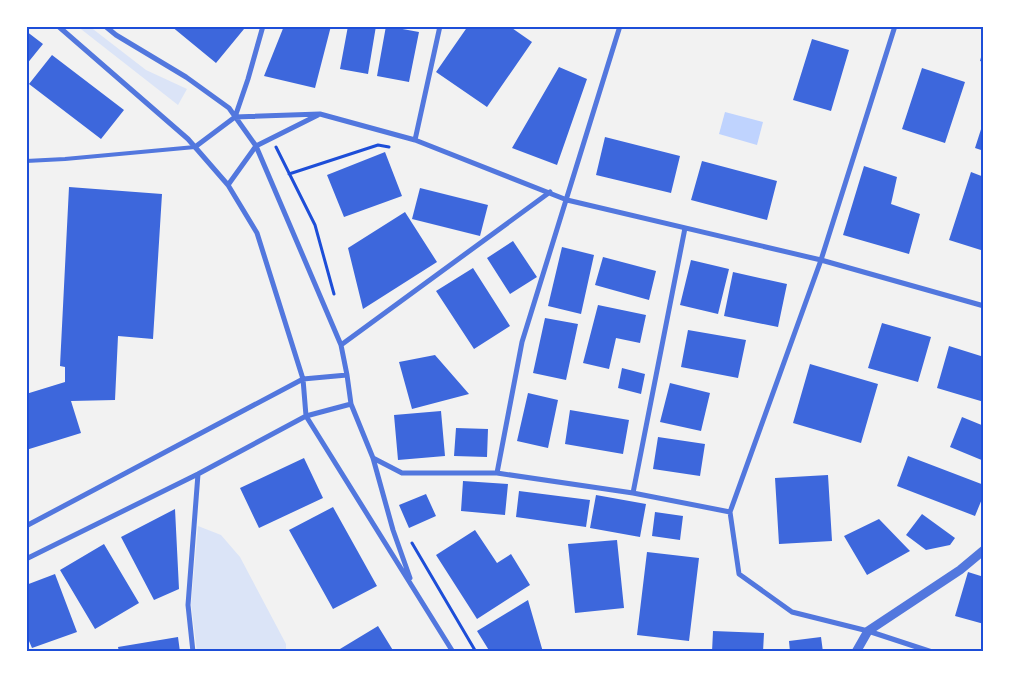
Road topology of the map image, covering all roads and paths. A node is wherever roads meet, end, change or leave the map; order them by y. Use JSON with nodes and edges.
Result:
{"nodes":[{"id":1,"x":58,"y":26,"type":"edge"},
{"id":2,"x":106,"y":26,"type":"edge"},
{"id":3,"x":263,"y":26,"type":"edge"},
{"id":4,"x":440,"y":26,"type":"edge"},
{"id":5,"x":620,"y":26,"type":"edge"},
{"id":6,"x":895,"y":26,"type":"edge"},
{"id":7,"x":320,"y":114,"type":"junction"},
{"id":8,"x":235,"y":117,"type":"junction"},
{"id":9,"x":415,"y":140,"type":"junction"},
{"id":10,"x":256,"y":146,"type":"junction"},
{"id":11,"x":195,"y":147,"type":"junction"},
{"id":12,"x":26,"y":161,"type":"edge"},
{"id":13,"x":228,"y":185,"type":"junction"},
{"id":14,"x":550,"y":192,"type":"junction"},
{"id":15,"x":567,"y":200,"type":"junction"},
{"id":16,"x":685,"y":228,"type":"junction"},
{"id":17,"x":821,"y":260,"type":"junction"},
{"id":18,"x":984,"y":306,"type":"edge"},
{"id":19,"x":341,"y":345,"type":"junction"},
{"id":20,"x":347,"y":376,"type":"junction"},
{"id":21,"x":304,"y":379,"type":"junction"},
{"id":22,"x":351,"y":404,"type":"junction"},
{"id":23,"x":306,"y":416,"type":"junction"},
{"id":24,"x":373,"y":458,"type":"junction"},
{"id":25,"x":497,"y":473,"type":"junction"},
{"id":26,"x":198,"y":474,"type":"junction"},
{"id":27,"x":633,"y":493,"type":"junction"},
{"id":28,"x":730,"y":512,"type":"junction"},
{"id":29,"x":26,"y":526,"type":"edge"},
{"id":30,"x":984,"y":550,"type":"edge"},
{"id":31,"x":26,"y":559,"type":"edge"},
{"id":32,"x":414,"y":587,"type":"junction"},
{"id":33,"x":868,"y":631,"type":"junction"},
{"id":34,"x":917,"y":649,"type":"edge"},
{"id":35,"x":193,"y":652,"type":"edge"},
{"id":36,"x":453,"y":652,"type":"edge"},
{"id":37,"x":856,"y":652,"type":"edge"},
{"id":38,"x":932,"y":652,"type":"edge"}],
"edges":[{"from":1,"to":11,"type":"street"},
{"from":2,"to":8,"type":"street"},
{"from":3,"to":8,"type":"street"},
{"from":4,"to":9,"type":"street"},
{"from":5,"to":15,"type":"street"},
{"from":6,"to":17,"type":"street"},
{"from":7,"to":8,"type":"street"},
{"from":7,"to":9,"type":"street"},
{"from":7,"to":10,"type":"street"},
{"from":8,"to":10,"type":"street"},
{"from":8,"to":11,"type":"street"},
{"from":9,"to":14,"type":"street"},
{"from":10,"to":13,"type":"street"},
{"from":10,"to":19,"type":"street"},
{"from":11,"to":12,"type":"lane"},
{"from":11,"to":13,"type":"street"},
{"from":13,"to":21,"type":"street"},
{"from":14,"to":15,"type":"street"},
{"from":14,"to":19,"type":"street"},
{"from":15,"to":16,"type":"street"},
{"from":15,"to":25,"type":"street"},
{"from":16,"to":17,"type":"street"},
{"from":16,"to":27,"type":"street"},
{"from":17,"to":18,"type":"street"},
{"from":17,"to":28,"type":"street"},
{"from":19,"to":20,"type":"street"},
{"from":20,"to":21,"type":"street"},
{"from":20,"to":22,"type":"street"},
{"from":21,"to":23,"type":"street"},
{"from":21,"to":29,"type":"street"},
{"from":22,"to":23,"type":"street"},
{"from":22,"to":24,"type":"street"},
{"from":23,"to":26,"type":"street"},
{"from":23,"to":32,"type":"street"},
{"from":24,"to":25,"type":"street"},
{"from":24,"to":32,"type":"street"},
{"from":25,"to":27,"type":"street"},
{"from":26,"to":31,"type":"street"},
{"from":26,"to":35,"type":"street"},
{"from":27,"to":28,"type":"street"},
{"from":28,"to":33,"type":"street"},
{"from":30,"to":33,"type":"street"},
{"from":32,"to":36,"type":"street"},
{"from":33,"to":34,"type":"street"},
{"from":33,"to":37,"type":"street"},
{"from":34,"to":38,"type":"street"}]}
